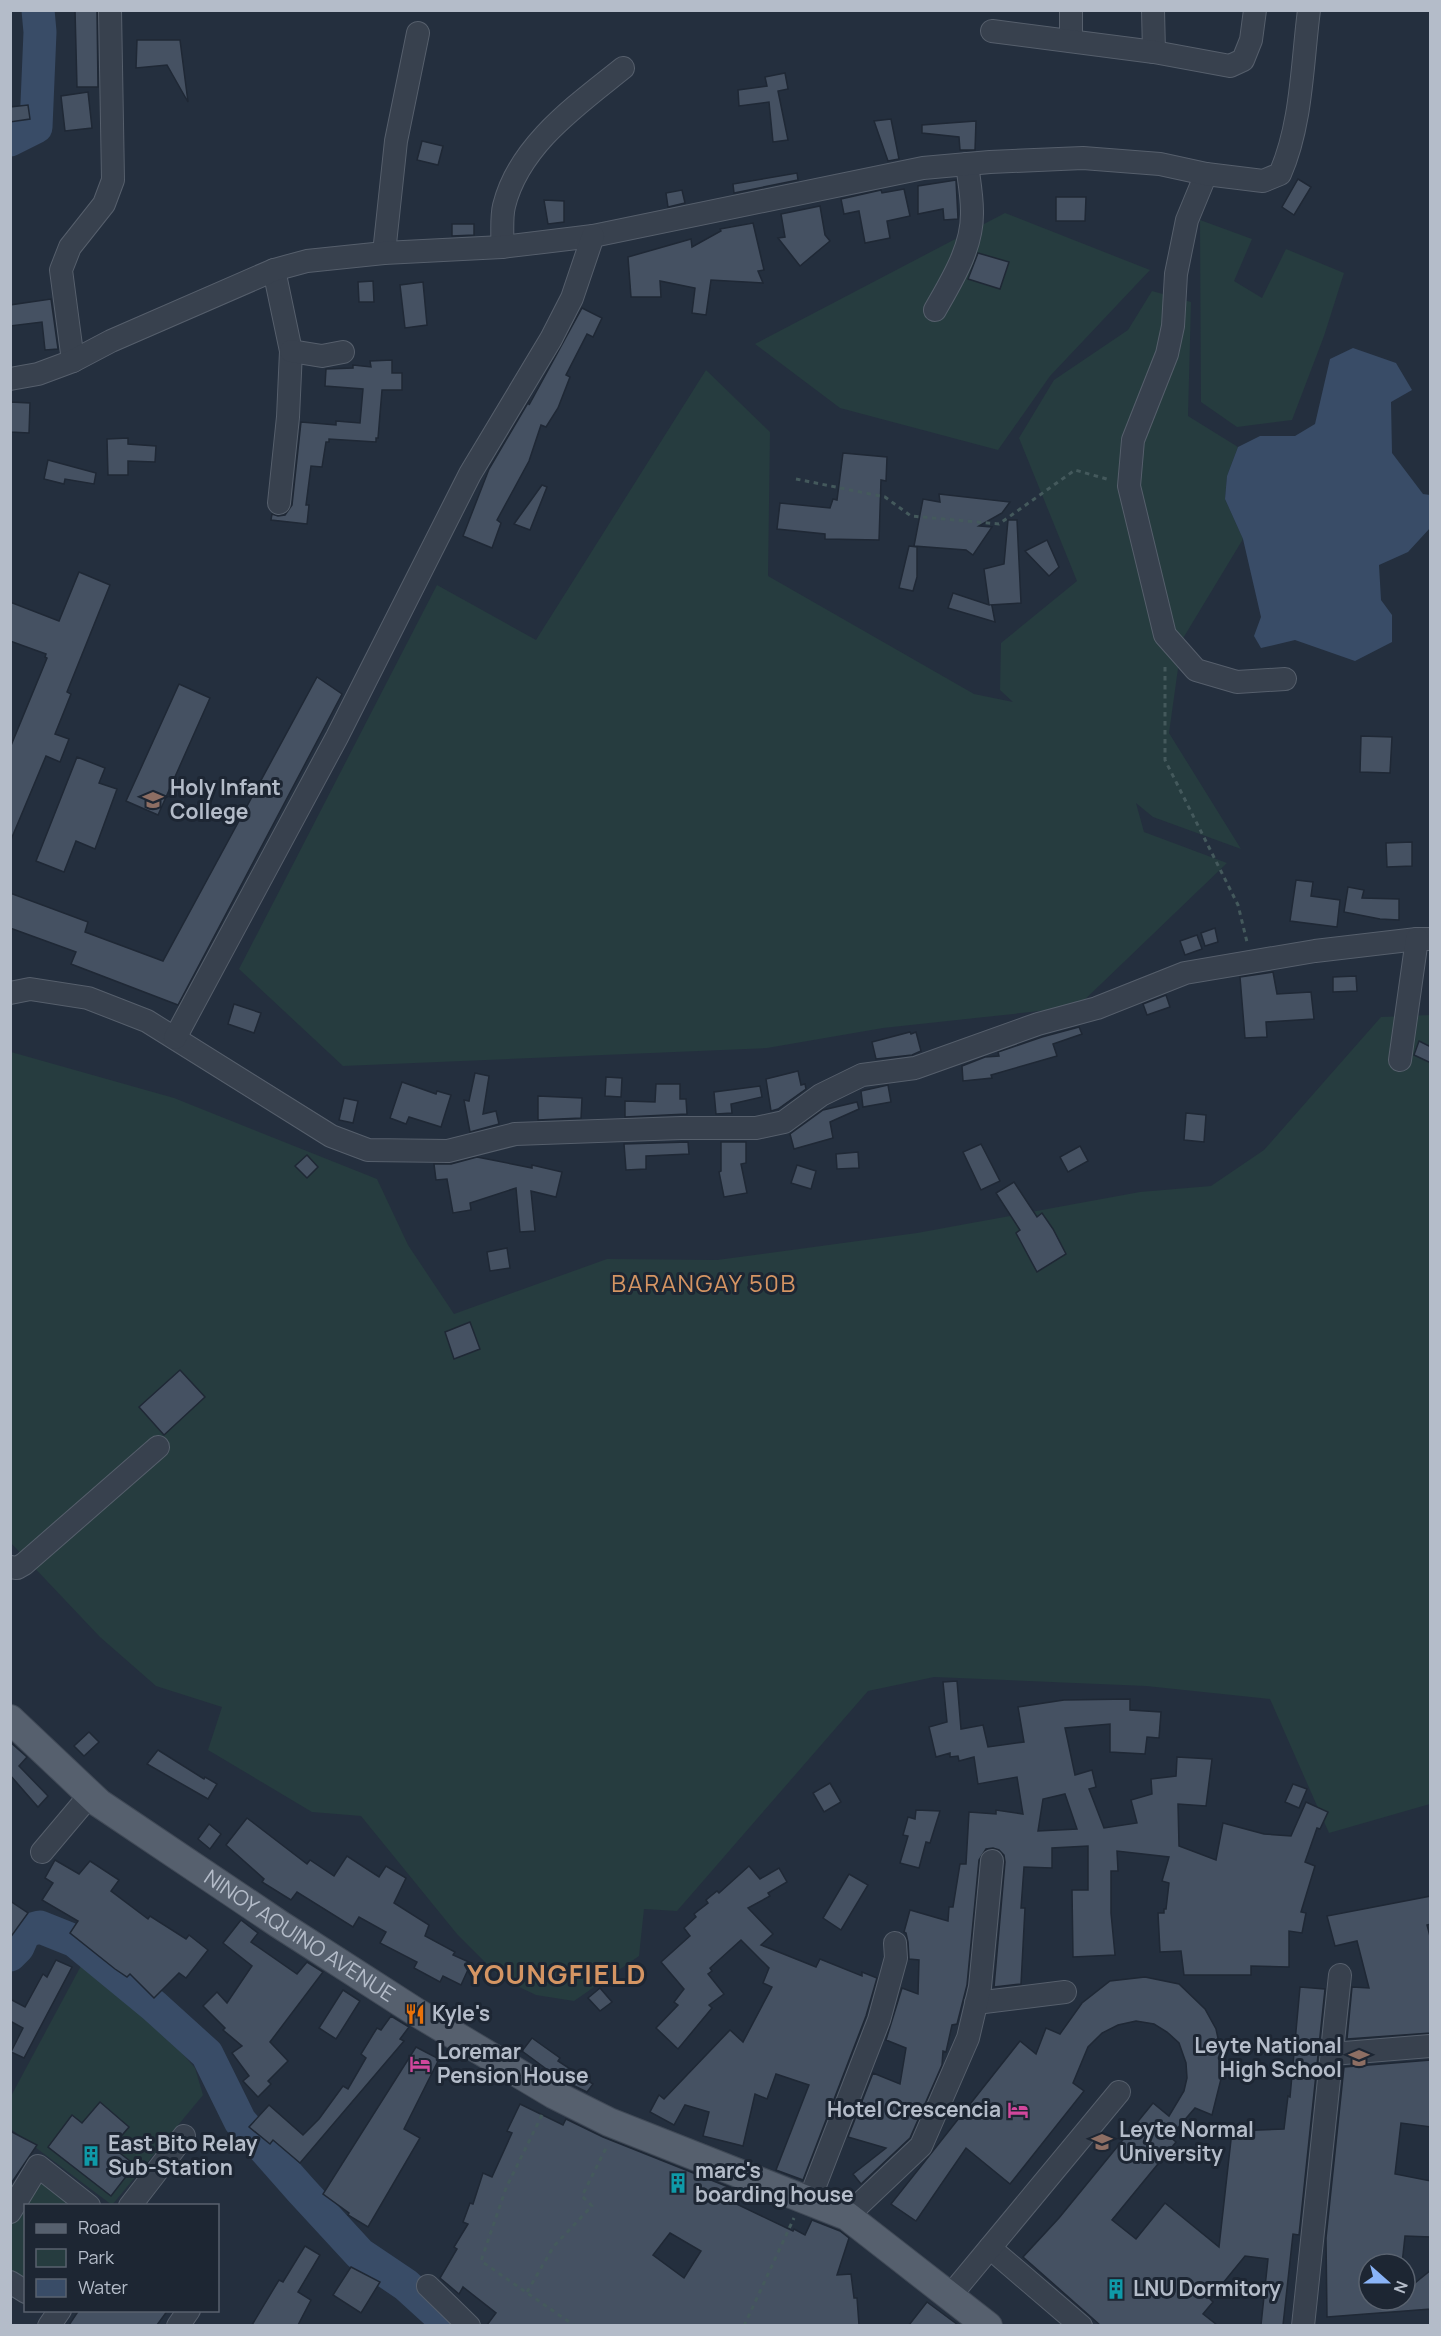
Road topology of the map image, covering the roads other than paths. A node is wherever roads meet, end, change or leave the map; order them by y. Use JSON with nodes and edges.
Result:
{"nodes":[{"id":1,"x":110,"y":10,"type":"edge"},
{"id":2,"x":1071,"y":10,"type":"edge"},
{"id":3,"x":1153,"y":10,"type":"edge"},
{"id":4,"x":1255,"y":10,"type":"edge"},
{"id":5,"x":1309,"y":10,"type":"edge"},
{"id":6,"x":992,"y":31,"type":"dead end"},
{"id":7,"x":418,"y":33,"type":"dead end"},
{"id":8,"x":1071,"y":41,"type":"junction"},
{"id":9,"x":1154,"y":52,"type":"junction"},
{"id":10,"x":623,"y":68,"type":"dead end"},
{"id":11,"x":967,"y":165,"type":"junction"},
{"id":12,"x":1206,"y":174,"type":"junction"},
{"id":13,"x":593,"y":236,"type":"junction"},
{"id":14,"x":502,"y":247,"type":"junction"},
{"id":15,"x":384,"y":253,"type":"junction"},
{"id":16,"x":274,"y":270,"type":"junction"},
{"id":17,"x":935,"y":310,"type":"dead end"},
{"id":18,"x":291,"y":351,"type":"junction"},
{"id":19,"x":343,"y":352,"type":"dead end"},
{"id":20,"x":73,"y":361,"type":"junction"},
{"id":21,"x":10,"y":379,"type":"edge"},
{"id":22,"x":279,"y":503,"type":"dead end"},
{"id":23,"x":1285,"y":679,"type":"dead end"},
{"id":24,"x":1424,"y":939,"type":"edge"},
{"id":25,"x":10,"y":993,"type":"edge"},
{"id":26,"x":175,"y":1038,"type":"junction"},
{"id":27,"x":1400,"y":1060,"type":"dead end"},
{"id":28,"x":158,"y":1447,"type":"dead end"},
{"id":29,"x":10,"y":1567,"type":"edge"},
{"id":30,"x":10,"y":1719,"type":"edge"},
{"id":31,"x":90,"y":1795,"type":"junction"},
{"id":32,"x":42,"y":1852,"type":"dead end"},
{"id":33,"x":992,"y":1861,"type":"dead end"},
{"id":34,"x":895,"y":1943,"type":"dead end"},
{"id":35,"x":1340,"y":1974,"type":"dead end"},
{"id":36,"x":1065,"y":1992,"type":"dead end"},
{"id":37,"x":976,"y":2003,"type":"junction"},
{"id":38,"x":1431,"y":2046,"type":"edge"},
{"id":39,"x":1332,"y":2054,"type":"junction"},
{"id":40,"x":1119,"y":2092,"type":"dead end"},
{"id":41,"x":184,"y":2136,"type":"dead end"},
{"id":42,"x":805,"y":2199,"type":"junction"},
{"id":43,"x":88,"y":2204,"type":"edge"},
{"id":44,"x":131,"y":2204,"type":"edge"},
{"id":45,"x":10,"y":2212,"type":"edge"},
{"id":46,"x":847,"y":2216,"type":"junction"},
{"id":47,"x":990,"y":2248,"type":"junction"},
{"id":48,"x":10,"y":2282,"type":"edge"},
{"id":49,"x":429,"y":2286,"type":"dead end"},
{"id":50,"x":24,"y":2291,"type":"edge"},
{"id":51,"x":950,"y":2296,"type":"junction"},
{"id":52,"x":188,"y":2312,"type":"edge"},
{"id":53,"x":178,"y":2325,"type":"edge"},
{"id":54,"x":469,"y":2325,"type":"edge"},
{"id":55,"x":988,"y":2325,"type":"edge"},
{"id":56,"x":1081,"y":2325,"type":"edge"},
{"id":57,"x":1303,"y":2325,"type":"edge"}],
"edges":[{"from":1,"to":20,"type":"street"},
{"from":2,"to":8,"type":"street"},
{"from":3,"to":9,"type":"street"},
{"from":4,"to":9,"type":"street"},
{"from":5,"to":12,"type":"street"},
{"from":6,"to":8,"type":"street"},
{"from":7,"to":15,"type":"street"},
{"from":8,"to":9,"type":"street"},
{"from":10,"to":14,"type":"street"},
{"from":11,"to":12,"type":"street"},
{"from":11,"to":13,"type":"street"},
{"from":11,"to":17,"type":"street"},
{"from":12,"to":23,"type":"street"},
{"from":13,"to":14,"type":"street"},
{"from":13,"to":26,"type":"street"},
{"from":14,"to":15,"type":"street"},
{"from":15,"to":16,"type":"street"},
{"from":16,"to":18,"type":"street"},
{"from":16,"to":20,"type":"street"},
{"from":18,"to":19,"type":"street"},
{"from":18,"to":22,"type":"street"},
{"from":20,"to":21,"type":"street"},
{"from":24,"to":26,"type":"street"},
{"from":24,"to":27,"type":"street"},
{"from":25,"to":26,"type":"street"},
{"from":28,"to":29,"type":"street"},
{"from":30,"to":31,"type":"main road","name":"NINOY AQUINO AVENUE"},
{"from":31,"to":32,"type":"street"},
{"from":31,"to":42,"type":"main road","name":"NINOY AQUINO AVENUE"},
{"from":33,"to":37,"type":"street"},
{"from":34,"to":42,"type":"street"},
{"from":35,"to":39,"type":"street"},
{"from":36,"to":37,"type":"street"},
{"from":37,"to":46,"type":"street"},
{"from":38,"to":39,"type":"street"},
{"from":39,"to":57,"type":"street"},
{"from":40,"to":47,"type":"street"},
{"from":41,"to":44,"type":"street"},
{"from":42,"to":46,"type":"main road","name":"NINOY AQUINO AVENUE"},
{"from":43,"to":45,"type":"street"},
{"from":46,"to":51,"type":"main road","name":"NINOY AQUINO AVENUE"},
{"from":47,"to":51,"type":"street"},
{"from":47,"to":56,"type":"street"},
{"from":48,"to":50,"type":"street"},
{"from":49,"to":54,"type":"street"},
{"from":51,"to":55,"type":"main road","name":"NINOY AQUINO AVENUE"},
{"from":52,"to":53,"type":"street"}]}
